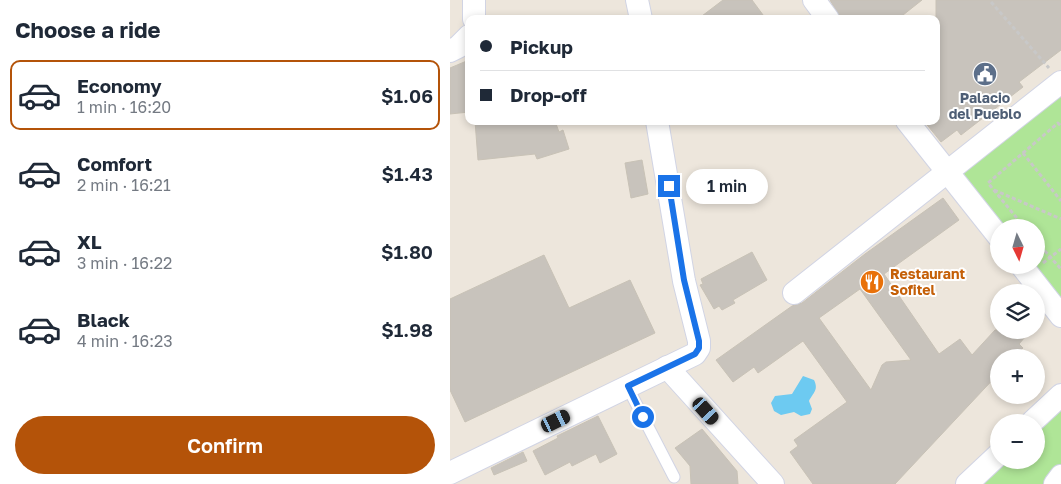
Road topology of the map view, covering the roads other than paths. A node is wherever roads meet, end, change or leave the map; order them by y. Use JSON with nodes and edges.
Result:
{"nodes":[{"id":1,"x":474,"y":0,"type":"edge"},
{"id":2,"x":638,"y":0,"type":"edge"},
{"id":3,"x":814,"y":0,"type":"edge"},
{"id":4,"x":474,"y":15,"type":"edge"},
{"id":5,"x":640,"y":15,"type":"edge"},
{"id":6,"x":825,"y":15,"type":"edge"},
{"id":7,"x":465,"y":40,"type":"edge"},
{"id":8,"x":450,"y":51,"type":"edge"},
{"id":9,"x":1061,"y":82,"type":"edge"},
{"id":10,"x":658,"y":125,"type":"edge"},
{"id":11,"x":910,"y":125,"type":"edge"},
{"id":12,"x":945,"y":172,"type":"junction"},
{"id":13,"x":990,"y":226,"type":"edge"},
{"id":14,"x":1028,"y":274,"type":"edge"},
{"id":15,"x":794,"y":293,"type":"dead end"},
{"id":16,"x":1061,"y":316,"type":"edge"},
{"id":17,"x":667,"y":367,"type":"junction"},
{"id":18,"x":628,"y":386,"type":"junction"},
{"id":19,"x":1061,"y":395,"type":"edge"},
{"id":20,"x":1041,"y":414,"type":"edge"},
{"id":21,"x":990,"y":462,"type":"edge"},
{"id":22,"x":450,"y":474,"type":"edge"},
{"id":23,"x":1061,"y":476,"type":"edge"},
{"id":24,"x":674,"y":478,"type":"dead end"},
{"id":25,"x":772,"y":484,"type":"edge"},
{"id":26,"x":966,"y":484,"type":"edge"},
{"id":27,"x":1055,"y":484,"type":"edge"}],
"edges":[{"from":1,"to":4,"type":"street"},
{"from":2,"to":5,"type":"street"},
{"from":3,"to":6,"type":"street"},
{"from":7,"to":8,"type":"street"},
{"from":9,"to":12,"type":"street"},
{"from":10,"to":17,"type":"street"},
{"from":11,"to":12,"type":"street"},
{"from":12,"to":13,"type":"street"},
{"from":12,"to":15,"type":"street"},
{"from":14,"to":16,"type":"street"},
{"from":17,"to":18,"type":"street"},
{"from":17,"to":25,"type":"street"},
{"from":18,"to":22,"type":"street"},
{"from":18,"to":24,"type":"lane"},
{"from":19,"to":20,"type":"street"},
{"from":21,"to":26,"type":"street"},
{"from":23,"to":27,"type":"street"}]}
